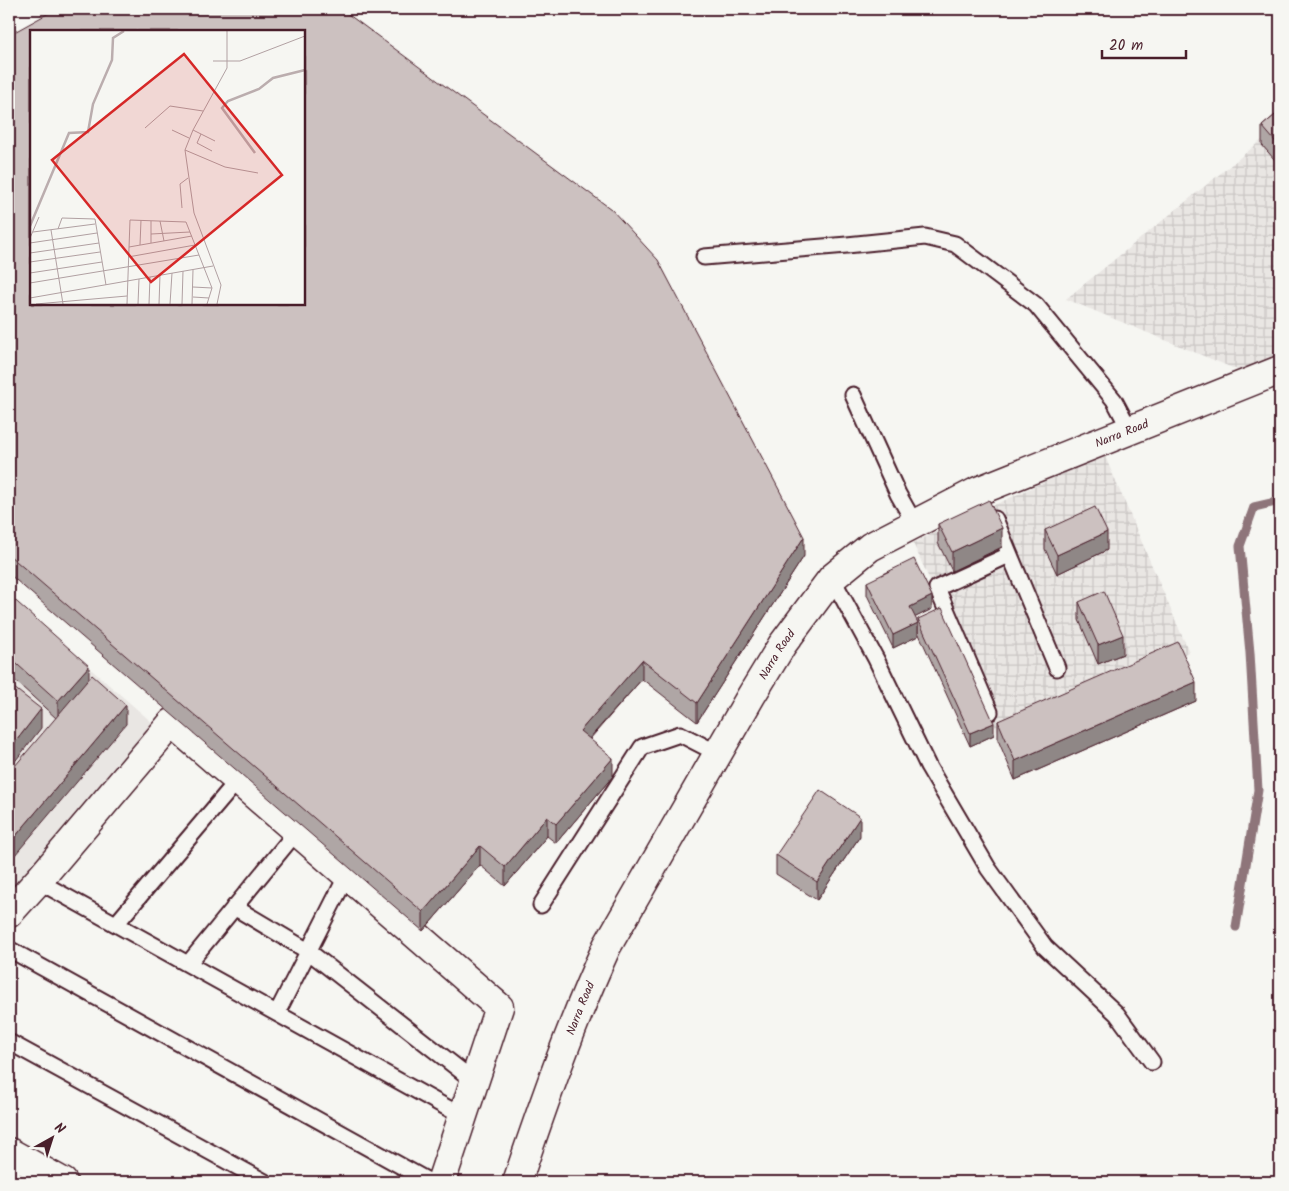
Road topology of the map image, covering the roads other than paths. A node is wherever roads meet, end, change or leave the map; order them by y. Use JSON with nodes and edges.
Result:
{"nodes":[{"id":1,"x":704,"y":257,"type":"dead end"},
{"id":2,"x":1280,"y":370,"type":"edge"},
{"id":3,"x":852,"y":395,"type":"dead end"},
{"id":4,"x":1130,"y":430,"type":"junction"},
{"id":5,"x":978,"y":492,"type":"junction"},
{"id":6,"x":915,"y":524,"type":"junction"},
{"id":7,"x":1009,"y":555,"type":"junction"},
{"id":8,"x":832,"y":578,"type":"junction"},
{"id":9,"x":1057,"y":668,"type":"dead end"},
{"id":10,"x":990,"y":712,"type":"edge"},
{"id":11,"x":717,"y":753,"type":"junction"},
{"id":12,"x":238,"y":780,"type":"junction"},
{"id":13,"x":297,"y":831,"type":"junction"},
{"id":14,"x":347,"y":875,"type":"junction"},
{"id":15,"x":38,"y":881,"type":"junction"},
{"id":16,"x":541,"y":905,"type":"dead end"},
{"id":17,"x":234,"y":907,"type":"junction"},
{"id":18,"x":9,"y":913,"type":"edge"},
{"id":19,"x":116,"y":924,"type":"junction"},
{"id":20,"x":9,"y":949,"type":"edge"},
{"id":21,"x":308,"y":951,"type":"junction"},
{"id":22,"x":188,"y":964,"type":"junction"},
{"id":23,"x":277,"y":1012,"type":"junction"},
{"id":24,"x":9,"y":1042,"type":"edge"},
{"id":25,"x":1152,"y":1062,"type":"dead end"},
{"id":26,"x":474,"y":1081,"type":"junction"},
{"id":27,"x":462,"y":1116,"type":"junction"},
{"id":28,"x":13,"y":1161,"type":"edge"},
{"id":29,"x":63,"y":1182,"type":"edge"},
{"id":30,"x":265,"y":1182,"type":"edge"},
{"id":31,"x":430,"y":1182,"type":"edge"},
{"id":32,"x":442,"y":1182,"type":"edge"},
{"id":33,"x":517,"y":1182,"type":"edge"}],
"edges":[{"from":1,"to":4,"type":"lane"},
{"from":2,"to":4,"type":"street","name":"Narra Road"},
{"from":3,"to":6,"type":"lane"},
{"from":4,"to":5,"type":"street","name":"Narra Road"},
{"from":5,"to":6,"type":"street","name":"Narra Road"},
{"from":5,"to":7,"type":"lane"},
{"from":6,"to":8,"type":"street","name":"Narra Road"},
{"from":7,"to":9,"type":"lane"},
{"from":7,"to":10,"type":"lane"},
{"from":8,"to":11,"type":"street","name":"Narra Road"},
{"from":8,"to":25,"type":"lane"},
{"from":11,"to":16,"type":"lane"},
{"from":11,"to":33,"type":"street","name":"Narra Road"},
{"from":12,"to":13,"type":"street"},
{"from":12,"to":15,"type":"street"},
{"from":12,"to":19,"type":"lane"},
{"from":13,"to":14,"type":"street"},
{"from":13,"to":17,"type":"lane"},
{"from":14,"to":21,"type":"lane"},
{"from":14,"to":26,"type":"street"},
{"from":15,"to":18,"type":"street"},
{"from":15,"to":19,"type":"lane"},
{"from":17,"to":21,"type":"lane"},
{"from":17,"to":22,"type":"lane"},
{"from":19,"to":22,"type":"lane"},
{"from":20,"to":31,"type":"lane"},
{"from":21,"to":23,"type":"lane"},
{"from":21,"to":26,"type":"lane"},
{"from":22,"to":23,"type":"lane"},
{"from":23,"to":27,"type":"lane"},
{"from":24,"to":30,"type":"lane"},
{"from":26,"to":27,"type":"street"},
{"from":27,"to":32,"type":"street"},
{"from":28,"to":29,"type":"street"}]}
